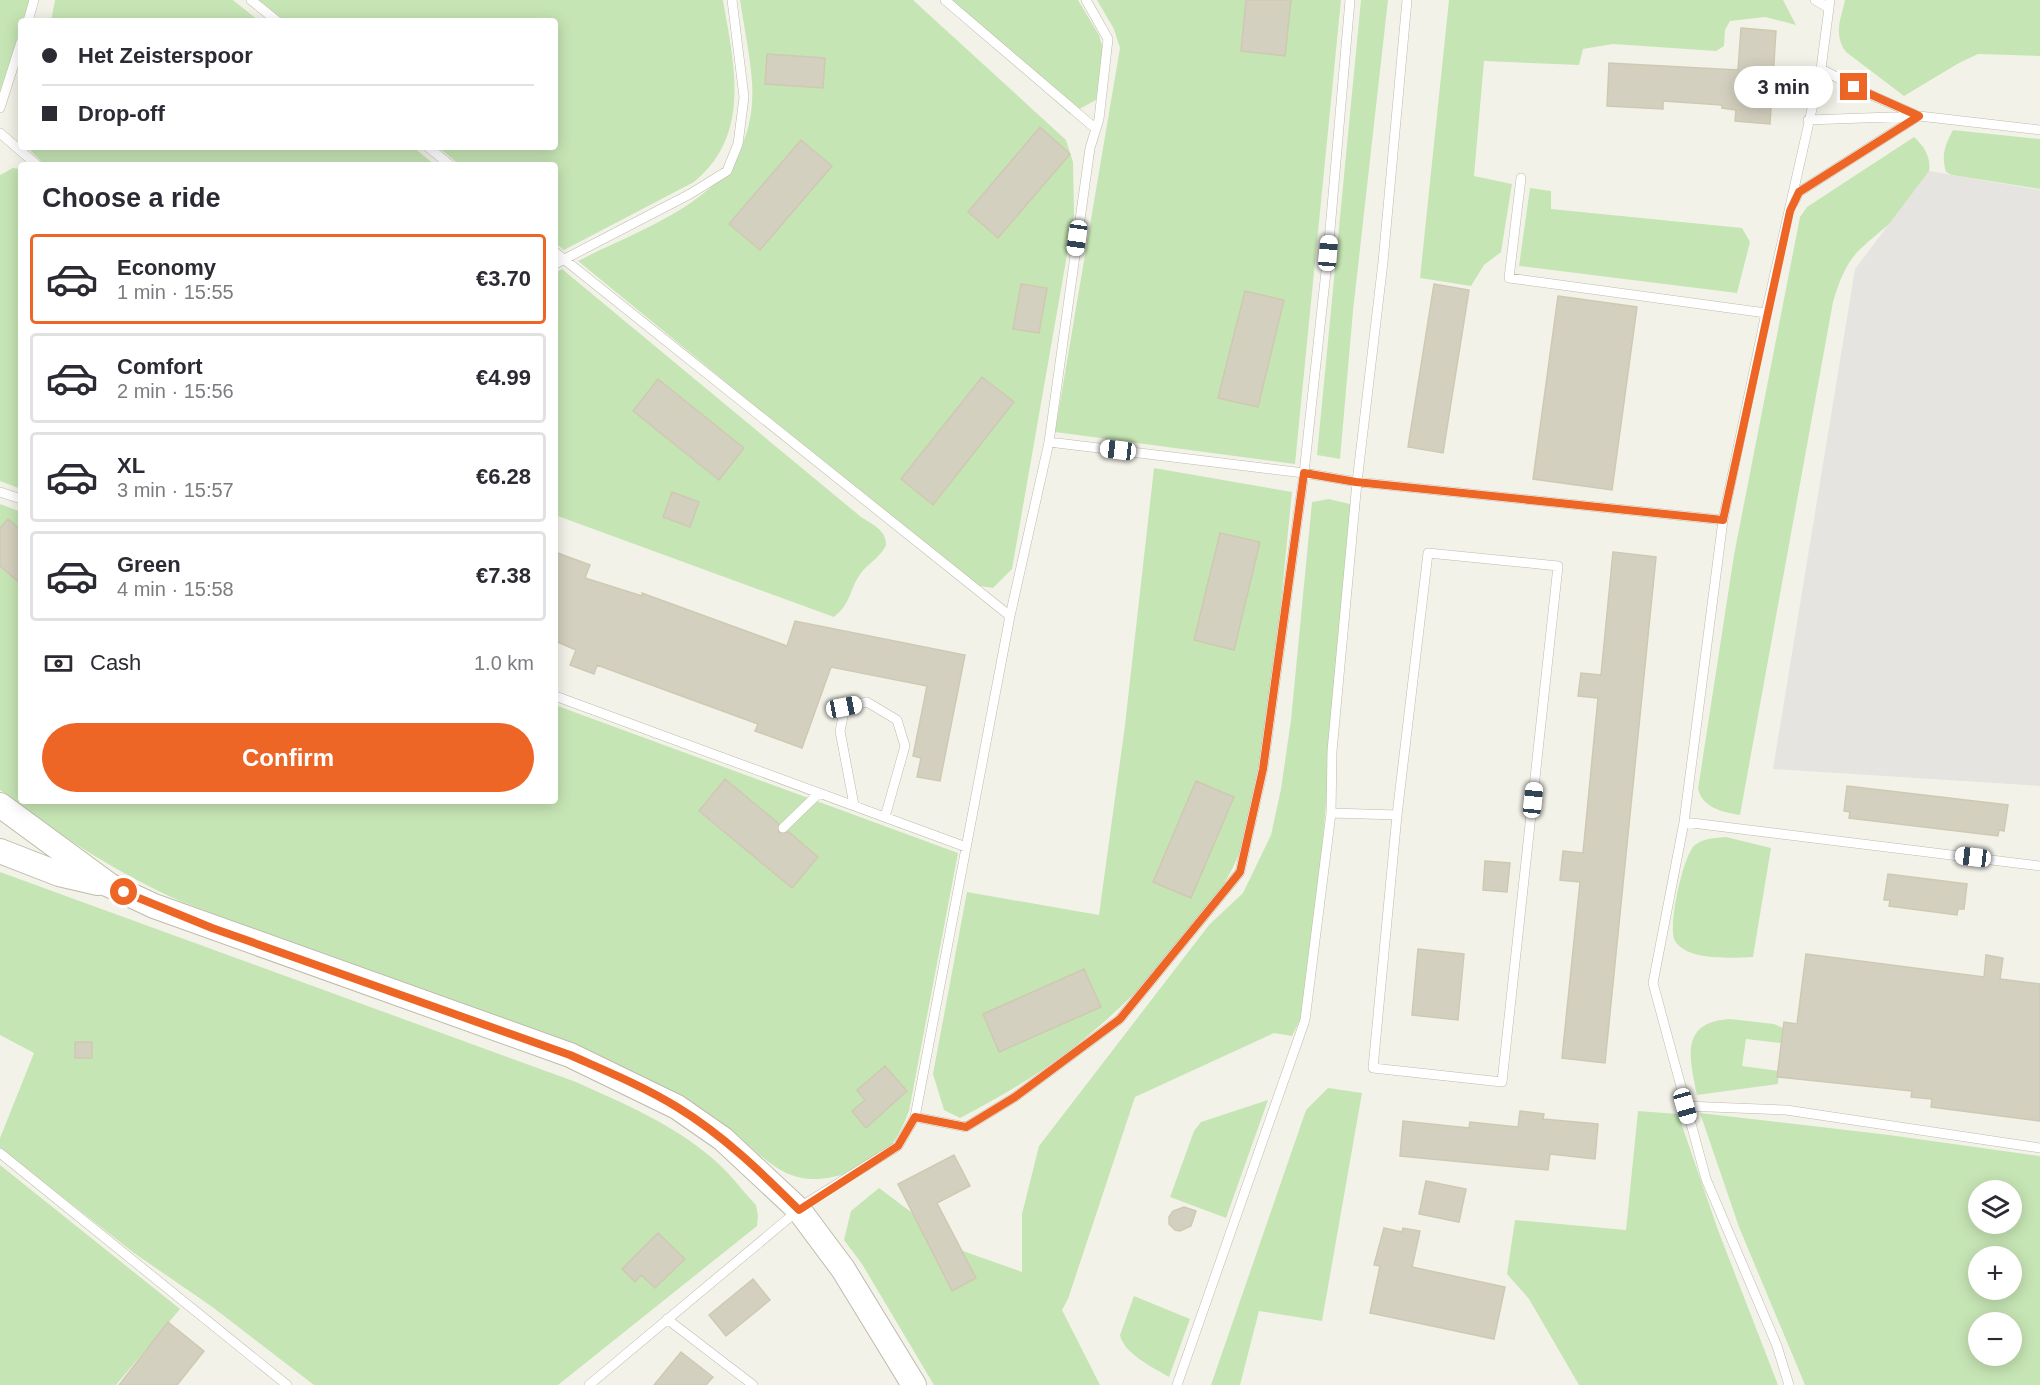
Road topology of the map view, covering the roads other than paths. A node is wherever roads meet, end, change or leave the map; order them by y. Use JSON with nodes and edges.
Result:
{"nodes":[{"id":1,"x":34,"y":0,"type":"edge"},
{"id":2,"x":251,"y":0,"type":"edge"},
{"id":3,"x":732,"y":0,"type":"edge"},
{"id":4,"x":945,"y":0,"type":"edge"},
{"id":5,"x":1086,"y":0,"type":"edge"},
{"id":6,"x":1350,"y":0,"type":"edge"},
{"id":7,"x":1407,"y":0,"type":"edge"},
{"id":8,"x":1815,"y":0,"type":"edge"},
{"id":9,"x":1829,"y":4,"type":"edge"},
{"id":10,"x":29,"y":18,"type":"edge"},
{"id":11,"x":273,"y":18,"type":"edge"},
{"id":12,"x":18,"y":51,"type":"edge"},
{"id":13,"x":1821,"y":69,"type":"junction"},
{"id":14,"x":0,"y":108,"type":"edge"},
{"id":15,"x":1919,"y":116,"type":"junction"},
{"id":16,"x":1808,"y":120,"type":"junction"},
{"id":17,"x":1096,"y":129,"type":"junction"},
{"id":18,"x":2040,"y":130,"type":"edge"},
{"id":19,"x":0,"y":134,"type":"edge"},
{"id":20,"x":18,"y":149,"type":"edge"},
{"id":21,"x":19,"y":150,"type":"edge"},
{"id":22,"x":432,"y":150,"type":"edge"},
{"id":23,"x":33,"y":162,"type":"edge"},
{"id":24,"x":446,"y":162,"type":"edge"},
{"id":25,"x":1521,"y":178,"type":"dead end"},
{"id":26,"x":1790,"y":211,"type":"junction"},
{"id":27,"x":559,"y":262,"type":"edge"},
{"id":28,"x":1766,"y":313,"type":"junction"},
{"id":29,"x":1049,"y":442,"type":"junction"},
{"id":30,"x":1304,"y":473,"type":"junction"},
{"id":31,"x":1356,"y":482,"type":"junction"},
{"id":32,"x":0,"y":492,"type":"edge"},
{"id":33,"x":18,"y":498,"type":"edge"},
{"id":34,"x":1723,"y":520,"type":"junction"},
{"id":35,"x":1010,"y":616,"type":"junction"},
{"id":36,"x":558,"y":697,"type":"edge"},
{"id":37,"x":819,"y":793,"type":"junction"},
{"id":38,"x":0,"y":805,"type":"edge"},
{"id":39,"x":854,"y":806,"type":"junction"},
{"id":40,"x":1331,"y":813,"type":"junction"},
{"id":41,"x":1397,"y":815,"type":"junction"},
{"id":42,"x":885,"y":817,"type":"junction"},
{"id":43,"x":1684,"y":822,"type":"junction"},
{"id":44,"x":783,"y":828,"type":"dead end"},
{"id":45,"x":966,"y":847,"type":"junction"},
{"id":46,"x":0,"y":851,"type":"edge"},
{"id":47,"x":2040,"y":866,"type":"edge"},
{"id":48,"x":109,"y":885,"type":"junction"},
{"id":49,"x":1685,"y":1106,"type":"junction"},
{"id":50,"x":915,"y":1117,"type":"junction"},
{"id":51,"x":2040,"y":1148,"type":"edge"},
{"id":52,"x":0,"y":1153,"type":"edge"},
{"id":53,"x":799,"y":1210,"type":"junction"},
{"id":54,"x":871,"y":1318,"type":"junction"},
{"id":55,"x":667,"y":1319,"type":"junction"},
{"id":56,"x":287,"y":1385,"type":"edge"},
{"id":57,"x":589,"y":1385,"type":"edge"},
{"id":58,"x":753,"y":1385,"type":"edge"},
{"id":59,"x":903,"y":1385,"type":"edge"},
{"id":60,"x":914,"y":1385,"type":"edge"},
{"id":61,"x":1177,"y":1385,"type":"edge"},
{"id":62,"x":1789,"y":1385,"type":"edge"}],
"edges":[{"from":1,"to":10,"type":"lane"},
{"from":2,"to":11,"type":"lane"},
{"from":3,"to":27,"type":"lane"},
{"from":4,"to":17,"type":"lane"},
{"from":5,"to":17,"type":"lane"},
{"from":6,"to":30,"type":"lane"},
{"from":7,"to":31,"type":"lane"},
{"from":8,"to":9,"type":"lane"},
{"from":9,"to":13,"type":"lane"},
{"from":12,"to":14,"type":"lane"},
{"from":13,"to":15,"type":"lane"},
{"from":13,"to":16,"type":"lane"},
{"from":15,"to":16,"type":"lane"},
{"from":15,"to":18,"type":"lane"},
{"from":15,"to":26,"type":"lane"},
{"from":16,"to":26,"type":"lane"},
{"from":17,"to":29,"type":"lane"},
{"from":19,"to":20,"type":"lane"},
{"from":21,"to":23,"type":"lane"},
{"from":22,"to":24,"type":"lane"},
{"from":25,"to":28,"type":"lane"},
{"from":26,"to":28,"type":"lane"},
{"from":27,"to":35,"type":"lane"},
{"from":28,"to":34,"type":"lane"},
{"from":29,"to":30,"type":"lane"},
{"from":29,"to":35,"type":"lane"},
{"from":30,"to":31,"type":"lane"},
{"from":30,"to":50,"type":"lane"},
{"from":31,"to":34,"type":"lane"},
{"from":31,"to":40,"type":"lane"},
{"from":32,"to":33,"type":"lane"},
{"from":34,"to":43,"type":"lane"},
{"from":35,"to":45,"type":"lane"},
{"from":36,"to":37,"type":"lane"},
{"from":37,"to":39,"type":"lane"},
{"from":37,"to":44,"type":"lane"},
{"from":38,"to":48,"type":"street"},
{"from":39,"to":42,"type":"lane"},
{"from":39,"to":42,"type":"lane"},
{"from":40,"to":41,"type":"lane"},
{"from":40,"to":61,"type":"lane"},
{"from":41,"to":41,"type":"lane"},
{"from":42,"to":45,"type":"lane"},
{"from":43,"to":47,"type":"lane"},
{"from":43,"to":49,"type":"lane"},
{"from":45,"to":50,"type":"lane"},
{"from":46,"to":48,"type":"street"},
{"from":48,"to":53,"type":"street"},
{"from":49,"to":51,"type":"lane"},
{"from":49,"to":62,"type":"lane"},
{"from":50,"to":53,"type":"lane"},
{"from":52,"to":56,"type":"lane"},
{"from":53,"to":54,"type":"street"},
{"from":53,"to":55,"type":"lane"},
{"from":54,"to":59,"type":"street"},
{"from":54,"to":60,"type":"street"},
{"from":55,"to":57,"type":"lane"},
{"from":55,"to":58,"type":"lane"}]}
